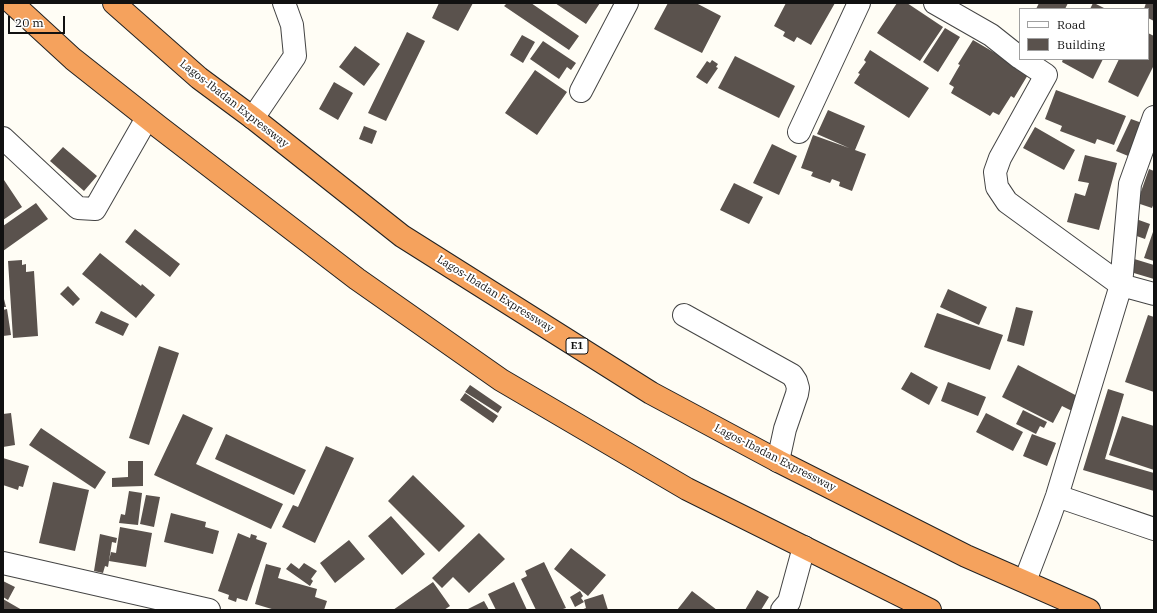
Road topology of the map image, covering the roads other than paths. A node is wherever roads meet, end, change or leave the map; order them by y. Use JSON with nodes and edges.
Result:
{"nodes":[{"id":1,"x":12,"y":3,"type":"edge"},
{"id":2,"x":114,"y":3,"type":"edge"},
{"id":3,"x":284,"y":3,"type":"edge"},
{"id":4,"x":627,"y":3,"type":"edge"},
{"id":5,"x":859,"y":3,"type":"edge"},
{"id":6,"x":935,"y":3,"type":"edge"},
{"id":7,"x":1019,"y":56,"type":"edge"},
{"id":8,"x":1024,"y":60,"type":"edge"},
{"id":9,"x":581,"y":91,"type":"dead end"},
{"id":10,"x":1154,"y":117,"type":"edge"},
{"id":11,"x":147,"y":118,"type":"junction"},
{"id":12,"x":253,"y":118,"type":"junction"},
{"id":13,"x":799,"y":132,"type":"dead end"},
{"id":14,"x":3,"y":138,"type":"edge"},
{"id":15,"x":1121,"y":285,"type":"junction"},
{"id":16,"x":1154,"y":294,"type":"edge"},
{"id":17,"x":684,"y":315,"type":"dead end"},
{"id":18,"x":778,"y":461,"type":"junction"},
{"id":19,"x":1057,"y":496,"type":"junction"},
{"id":20,"x":1154,"y":529,"type":"edge"},
{"id":21,"x":804,"y":547,"type":"junction"},
{"id":22,"x":3,"y":563,"type":"edge"},
{"id":23,"x":1024,"y":581,"type":"junction"},
{"id":24,"x":130,"y":601,"type":"edge"},
{"id":25,"x":209,"y":610,"type":"edge"},
{"id":26,"x":782,"y":610,"type":"edge"},
{"id":27,"x":930,"y":610,"type":"edge"},
{"id":28,"x":1089,"y":610,"type":"edge"}],
"edges":[{"from":1,"to":11,"type":"highway"},
{"from":2,"to":12,"type":"highway","name":"Lagos-Ibadan Expressway","number":"E1"},
{"from":3,"to":12,"type":"street"},
{"from":4,"to":9,"type":"street"},
{"from":5,"to":13,"type":"street"},
{"from":6,"to":7,"type":"street"},
{"from":8,"to":15,"type":"street"},
{"from":10,"to":15,"type":"street"},
{"from":11,"to":14,"type":"street"},
{"from":11,"to":21,"type":"highway"},
{"from":12,"to":18,"type":"highway","name":"Lagos-Ibadan Expressway","number":"E1"},
{"from":15,"to":16,"type":"street"},
{"from":15,"to":19,"type":"street"},
{"from":17,"to":18,"type":"street"},
{"from":18,"to":23,"type":"highway","name":"Lagos-Ibadan Expressway","number":"E1"},
{"from":19,"to":20,"type":"street"},
{"from":19,"to":23,"type":"street"},
{"from":21,"to":26,"type":"street"},
{"from":21,"to":27,"type":"highway"},
{"from":22,"to":24,"type":"street"},
{"from":23,"to":28,"type":"highway","name":"Lagos-Ibadan Expressway","number":"E1"},
{"from":24,"to":25,"type":"street"}]}
